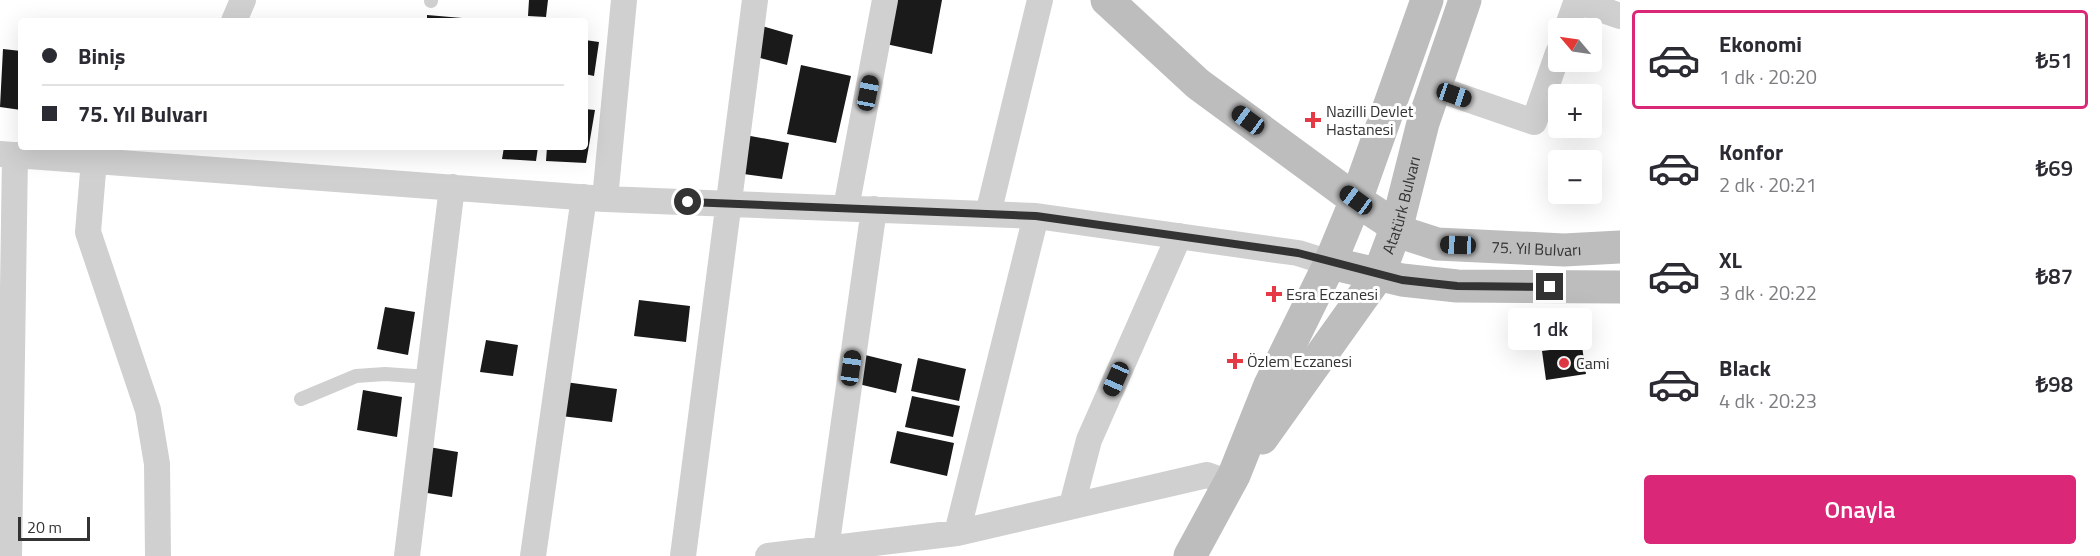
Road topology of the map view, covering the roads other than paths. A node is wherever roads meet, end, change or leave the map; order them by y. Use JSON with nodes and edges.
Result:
{"nodes":[{"id":1,"x":243,"y":0,"type":"edge"},
{"id":2,"x":624,"y":0,"type":"edge"},
{"id":3,"x":755,"y":0,"type":"edge"},
{"id":4,"x":885,"y":0,"type":"edge"},
{"id":5,"x":1040,"y":0,"type":"edge"},
{"id":6,"x":1107,"y":0,"type":"edge"},
{"id":7,"x":1427,"y":0,"type":"edge"},
{"id":8,"x":1465,"y":0,"type":"edge"},
{"id":9,"x":1577,"y":1,"type":"edge"},
{"id":10,"x":1620,"y":16,"type":"edge"},
{"id":11,"x":235,"y":18,"type":"edge"},
{"id":12,"x":1571,"y":18,"type":"edge"},
{"id":13,"x":1551,"y":72,"type":"edge"},
{"id":14,"x":1435,"y":88,"type":"junction"},
{"id":15,"x":7,"y":154,"type":"edge"},
{"id":16,"x":180,"y":157,"type":"edge"},
{"id":17,"x":94,"y":160,"type":"junction"},
{"id":18,"x":452,"y":187,"type":"junction"},
{"id":19,"x":595,"y":198,"type":"junction"},
{"id":20,"x":1356,"y":200,"type":"junction"},
{"id":21,"x":730,"y":203,"type":"junction"},
{"id":22,"x":846,"y":208,"type":"junction"},
{"id":23,"x":874,"y":209,"type":"junction"},
{"id":24,"x":988,"y":214,"type":"junction"},
{"id":25,"x":1036,"y":216,"type":"junction"},
{"id":26,"x":1397,"y":226,"type":"junction"},
{"id":27,"x":1179,"y":236,"type":"junction"},
{"id":28,"x":1620,"y":247,"type":"edge"},
{"id":29,"x":1330,"y":263,"type":"junction"},
{"id":30,"x":1379,"y":274,"type":"junction"},
{"id":31,"x":1620,"y":287,"type":"edge"},
{"id":32,"x":429,"y":377,"type":"junction"},
{"id":33,"x":301,"y":399,"type":"dead end"},
{"id":34,"x":1229,"y":483,"type":"junction"},
{"id":35,"x":1072,"y":506,"type":"junction"},
{"id":36,"x":957,"y":533,"type":"junction"},
{"id":37,"x":826,"y":549,"type":"junction"},
{"id":38,"x":9,"y":556,"type":"edge"},
{"id":39,"x":158,"y":556,"type":"edge"},
{"id":40,"x":407,"y":556,"type":"edge"},
{"id":41,"x":533,"y":556,"type":"edge"},
{"id":42,"x":683,"y":556,"type":"edge"},
{"id":43,"x":768,"y":556,"type":"edge"},
{"id":44,"x":1190,"y":556,"type":"edge"}],
"edges":[{"from":1,"to":11,"type":"street"},
{"from":2,"to":19,"type":"street"},
{"from":3,"to":21,"type":"street"},
{"from":4,"to":22,"type":"street"},
{"from":5,"to":24,"type":"street"},
{"from":6,"to":20,"type":"main road","name":"75. Yıl Bulvarı"},
{"from":7,"to":20,"type":"main road"},
{"from":8,"to":14,"type":"main road","name":"Atatürk Bulvarı"},
{"from":9,"to":10,"type":"street"},
{"from":9,"to":12,"type":"street"},
{"from":13,"to":14,"type":"street"},
{"from":14,"to":26,"type":"main road","name":"Atatürk Bulvarı"},
{"from":15,"to":17,"type":"street"},
{"from":15,"to":38,"type":"street"},
{"from":16,"to":17,"type":"street"},
{"from":16,"to":18,"type":"street"},
{"from":17,"to":39,"type":"street"},
{"from":18,"to":19,"type":"street"},
{"from":18,"to":32,"type":"street"},
{"from":19,"to":21,"type":"street"},
{"from":19,"to":41,"type":"street"},
{"from":20,"to":26,"type":"main road","name":"75. Yıl Bulvarı"},
{"from":20,"to":29,"type":"main road"},
{"from":21,"to":22,"type":"street"},
{"from":21,"to":42,"type":"street"},
{"from":22,"to":23,"type":"street"},
{"from":23,"to":24,"type":"street"},
{"from":23,"to":37,"type":"street"},
{"from":24,"to":25,"type":"street"},
{"from":25,"to":27,"type":"street"},
{"from":25,"to":36,"type":"street"},
{"from":26,"to":28,"type":"main road","name":"75. Yıl Bulvarı"},
{"from":26,"to":30,"type":"main road","name":"Atatürk Bulvarı"},
{"from":27,"to":29,"type":"street"},
{"from":27,"to":35,"type":"street"},
{"from":29,"to":30,"type":"main road"},
{"from":29,"to":34,"type":"main road"},
{"from":30,"to":31,"type":"main road"},
{"from":30,"to":34,"type":"main road","name":"Atatürk Bulvarı"},
{"from":32,"to":33,"type":"lane"},
{"from":32,"to":40,"type":"street"},
{"from":34,"to":35,"type":"street"},
{"from":34,"to":44,"type":"main road"},
{"from":35,"to":36,"type":"street"},
{"from":36,"to":37,"type":"street"},
{"from":37,"to":43,"type":"street"}]}
